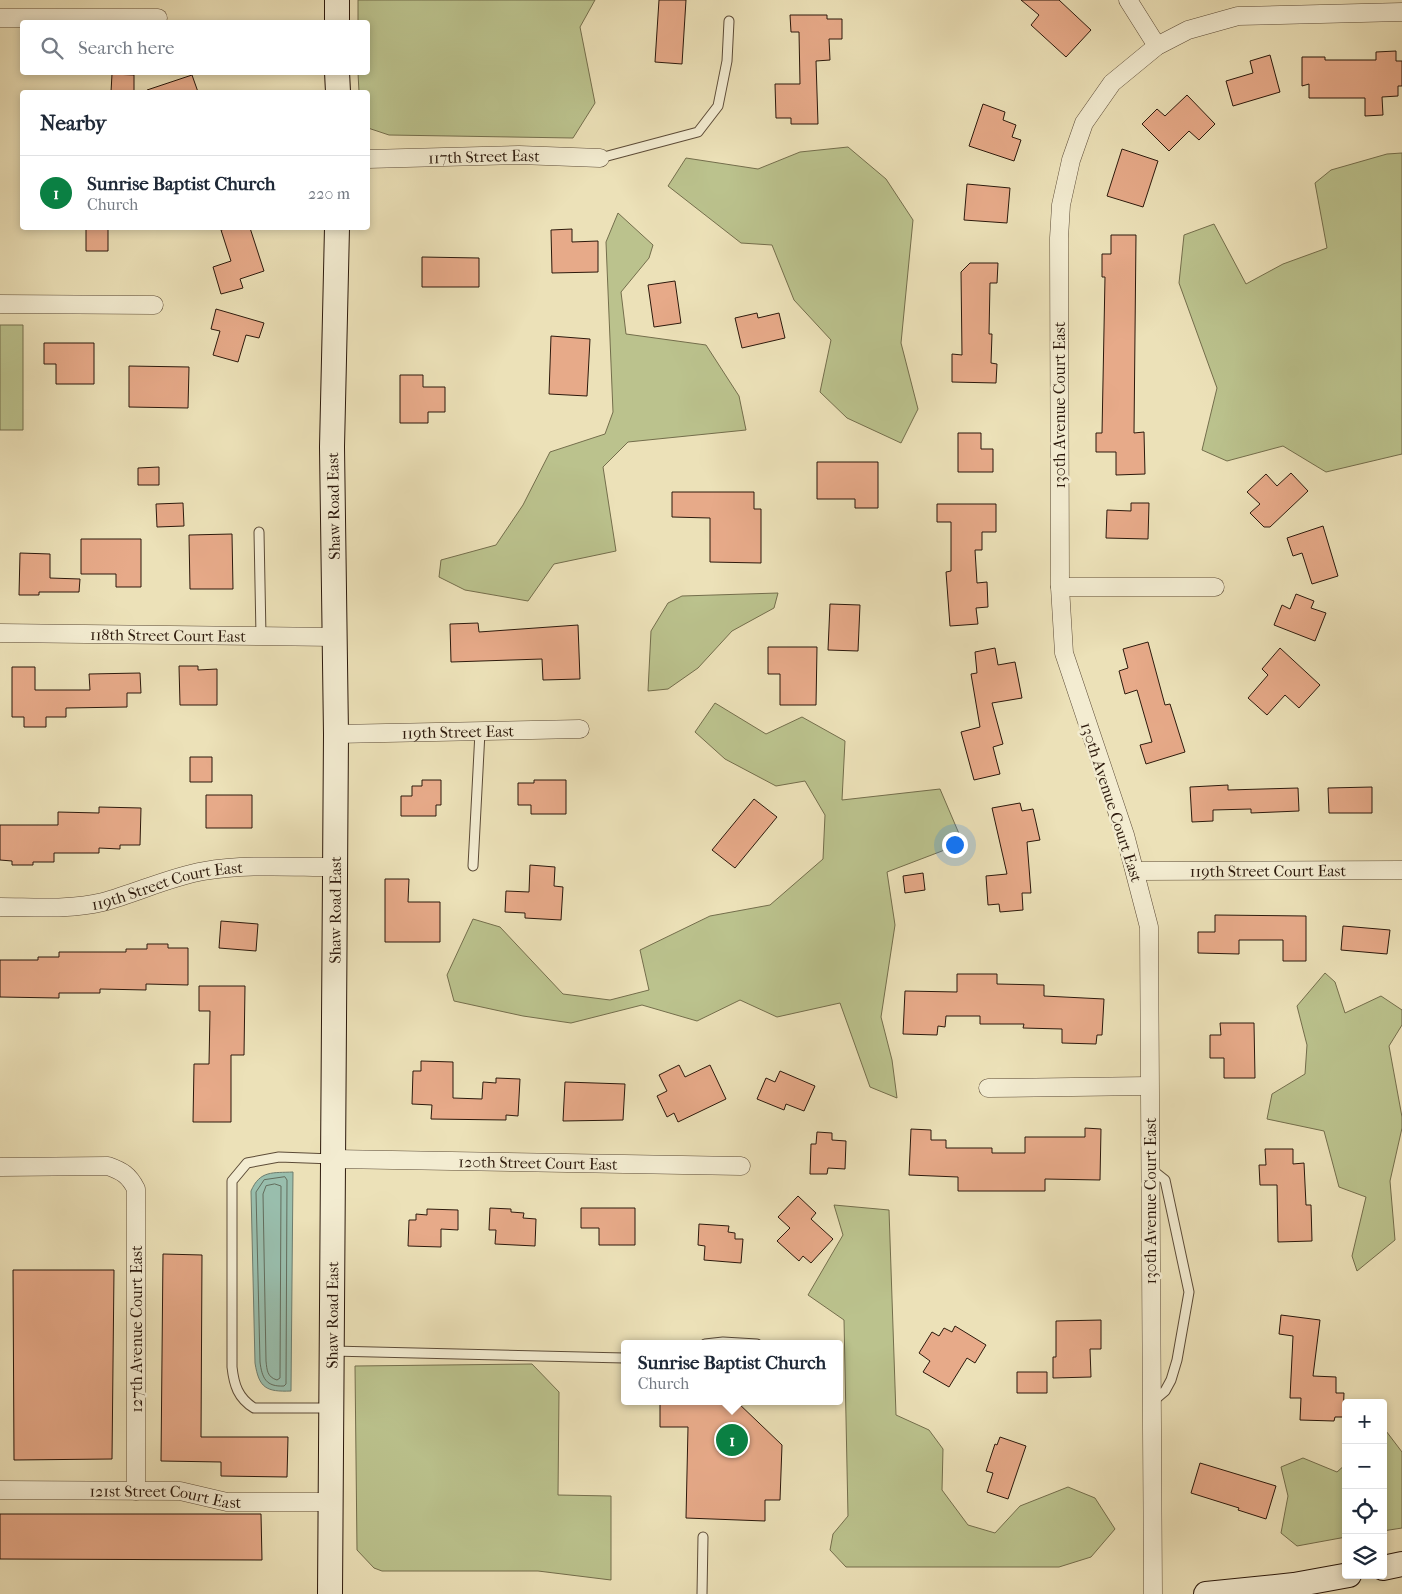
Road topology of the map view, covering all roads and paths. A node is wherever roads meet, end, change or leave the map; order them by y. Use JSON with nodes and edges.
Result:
{"nodes":[{"id":1,"x":337,"y":0,"type":"edge"},
{"id":2,"x":1128,"y":0,"type":"edge"},
{"id":3,"x":1402,"y":12,"type":"edge"},
{"id":4,"x":0,"y":18,"type":"edge"},
{"id":5,"x":158,"y":18,"type":"dead end"},
{"id":6,"x":337,"y":20,"type":"edge"},
{"id":7,"x":729,"y":21,"type":"dead end"},
{"id":8,"x":1157,"y":46,"type":"junction"},
{"id":9,"x":337,"y":75,"type":"edge"},
{"id":10,"x":338,"y":90,"type":"edge"},
{"id":11,"x":600,"y":158,"type":"joint"},
{"id":12,"x":370,"y":159,"type":"edge"},
{"id":13,"x":337,"y":230,"type":"edge"},
{"id":14,"x":0,"y":304,"type":"edge"},
{"id":15,"x":154,"y":305,"type":"dead end"},
{"id":16,"x":259,"y":532,"type":"dead end"},
{"id":17,"x":1060,"y":587,"type":"junction"},
{"id":18,"x":1215,"y":587,"type":"dead end"},
{"id":19,"x":0,"y":633,"type":"edge"},
{"id":20,"x":261,"y":636,"type":"junction"},
{"id":21,"x":334,"y":637,"type":"junction"},
{"id":22,"x":580,"y":729,"type":"dead end"},
{"id":23,"x":480,"y":732,"type":"junction"},
{"id":24,"x":336,"y":734,"type":"junction"},
{"id":25,"x":472,"y":866,"type":"dead end"},
{"id":26,"x":334,"y":867,"type":"junction"},
{"id":27,"x":1402,"y":870,"type":"edge"},
{"id":28,"x":1136,"y":871,"type":"junction"},
{"id":29,"x":0,"y":907,"type":"edge"},
{"id":30,"x":1149,"y":1086,"type":"junction"},
{"id":31,"x":988,"y":1088,"type":"dead end"},
{"id":32,"x":334,"y":1159,"type":"junction"},
{"id":33,"x":741,"y":1166,"type":"dead end"},
{"id":34,"x":0,"y":1167,"type":"edge"},
{"id":35,"x":1150,"y":1168,"type":"junction"},
{"id":36,"x":332,"y":1351,"type":"junction"},
{"id":37,"x":621,"y":1358,"type":"edge"},
{"id":38,"x":1152,"y":1402,"type":"junction"},
{"id":39,"x":332,"y":1408,"type":"junction"},
{"id":40,"x":0,"y":1490,"type":"edge"},
{"id":41,"x":136,"y":1491,"type":"junction"},
{"id":42,"x":331,"y":1502,"type":"junction"},
{"id":43,"x":703,"y":1537,"type":"dead end"},
{"id":44,"x":1402,"y":1564,"type":"edge"},
{"id":45,"x":1387,"y":1567,"type":"edge"},
{"id":46,"x":1342,"y":1576,"type":"edge"},
{"id":47,"x":330,"y":1594,"type":"edge"},
{"id":48,"x":702,"y":1594,"type":"edge"},
{"id":49,"x":1154,"y":1594,"type":"edge"},
{"id":50,"x":1206,"y":1594,"type":"edge"}],
"edges":[{"from":1,"to":6,"type":"main road"},
{"from":2,"to":8,"type":"street"},
{"from":3,"to":8,"type":"street","name":"130th Avenue Court East"},
{"from":4,"to":5,"type":"street"},
{"from":7,"to":11,"type":"lane"},
{"from":8,"to":17,"type":"street","name":"130th Avenue Court East"},
{"from":9,"to":10,"type":"main road"},
{"from":11,"to":12,"type":"street","name":"117th Street East"},
{"from":13,"to":21,"type":"main road","name":"Shaw Road East"},
{"from":14,"to":15,"type":"street"},
{"from":16,"to":20,"type":"lane"},
{"from":17,"to":18,"type":"street"},
{"from":17,"to":28,"type":"street","name":"130th Avenue Court East"},
{"from":19,"to":20,"type":"street","name":"118th Street Court East"},
{"from":20,"to":21,"type":"street","name":"118th Street Court East"},
{"from":21,"to":24,"type":"main road","name":"Shaw Road East"},
{"from":22,"to":23,"type":"street","name":"119th Street East"},
{"from":23,"to":24,"type":"street","name":"119th Street East"},
{"from":23,"to":25,"type":"lane"},
{"from":24,"to":26,"type":"main road","name":"Shaw Road East"},
{"from":26,"to":29,"type":"street","name":"119th Street Court East"},
{"from":26,"to":32,"type":"main road","name":"Shaw Road East"},
{"from":27,"to":28,"type":"street","name":"119th Street Court East"},
{"from":28,"to":30,"type":"street","name":"130th Avenue Court East"},
{"from":30,"to":31,"type":"street"},
{"from":30,"to":35,"type":"street","name":"130th Avenue Court East"},
{"from":32,"to":33,"type":"street","name":"120th Street Court East"},
{"from":32,"to":36,"type":"main road","name":"Shaw Road East"},
{"from":32,"to":39,"type":"lane"},
{"from":34,"to":41,"type":"street","name":"127th Avenue Court East"},
{"from":35,"to":38,"type":"street","name":"130th Avenue Court East"},
{"from":35,"to":38,"type":"lane"},
{"from":36,"to":37,"type":"lane"},
{"from":36,"to":39,"type":"main road","name":"Shaw Road East"},
{"from":38,"to":49,"type":"street","name":"130th Avenue Court East"},
{"from":39,"to":42,"type":"main road","name":"Shaw Road East"},
{"from":40,"to":41,"type":"street","name":"121st Street Court East"},
{"from":41,"to":42,"type":"street","name":"121st Street Court East"},
{"from":42,"to":47,"type":"main road","name":"Shaw Road East"},
{"from":43,"to":48,"type":"lane"},
{"from":44,"to":45,"type":"main road"},
{"from":46,"to":50,"type":"main road"}]}
